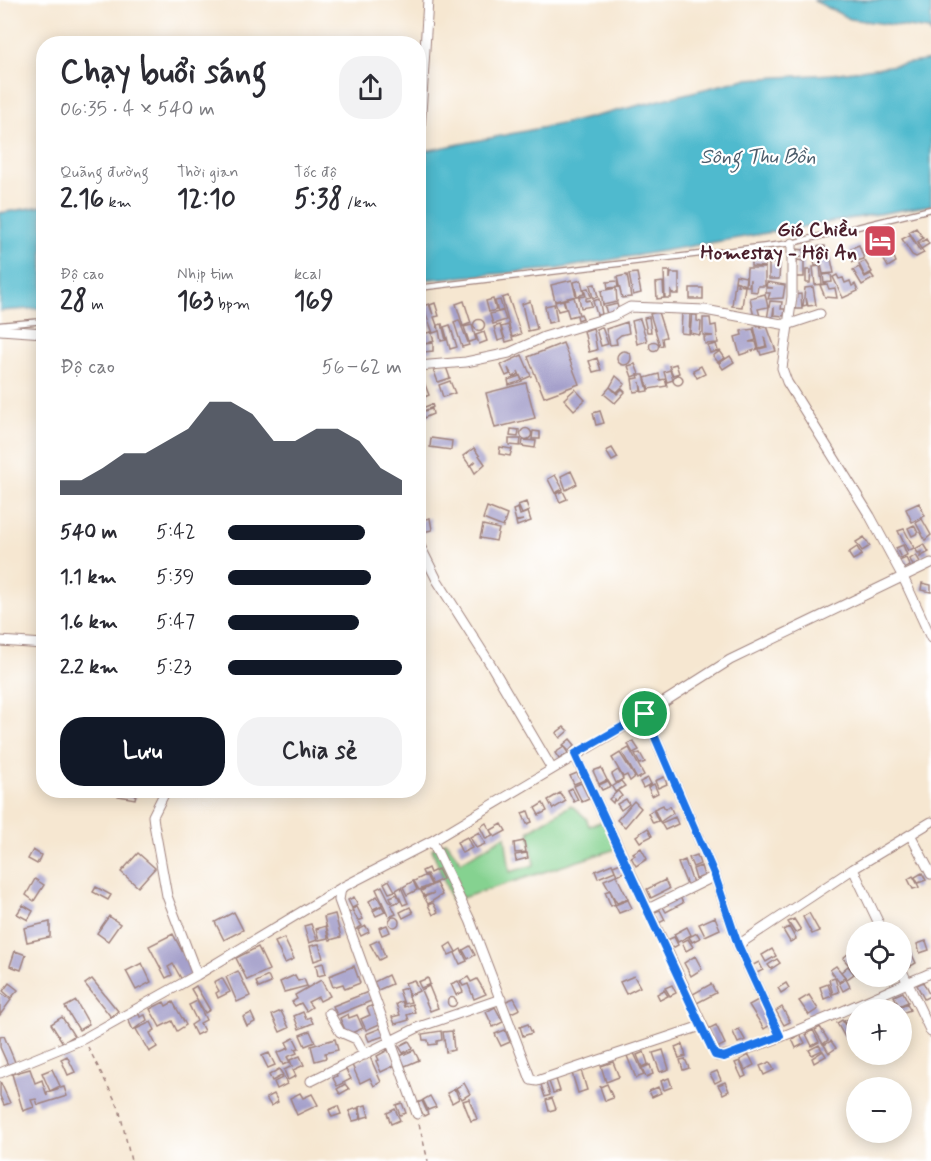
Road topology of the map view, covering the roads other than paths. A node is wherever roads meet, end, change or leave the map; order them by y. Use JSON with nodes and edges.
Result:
{"nodes":[{"id":1,"x":428,"y":0,"type":"edge"},
{"id":2,"x":426,"y":36,"type":"edge"},
{"id":3,"x":931,"y":209,"type":"edge"},
{"id":4,"x":792,"y":243,"type":"junction"},
{"id":5,"x":426,"y":287,"type":"edge"},
{"id":6,"x":820,"y":314,"type":"dead end"},
{"id":7,"x":36,"y":322,"type":"edge"},
{"id":8,"x":787,"y":325,"type":"junction"},
{"id":9,"x":0,"y":328,"type":"edge"},
{"id":10,"x":36,"y":332,"type":"edge"},
{"id":11,"x":426,"y":365,"type":"edge"},
{"id":12,"x":426,"y":558,"type":"edge"},
{"id":13,"x":931,"y":563,"type":"edge"},
{"id":14,"x":903,"y":577,"type":"junction"},
{"id":15,"x":931,"y":638,"type":"edge"},
{"id":16,"x":0,"y":641,"type":"edge"},
{"id":17,"x":36,"y":643,"type":"edge"},
{"id":18,"x":645,"y":714,"type":"junction"},
{"id":19,"x":575,"y":754,"type":"junction"},
{"id":20,"x":552,"y":769,"type":"junction"},
{"id":21,"x":165,"y":798,"type":"edge"},
{"id":22,"x":931,"y":822,"type":"edge"},
{"id":23,"x":911,"y":836,"type":"junction"},
{"id":24,"x":432,"y":841,"type":"junction"},
{"id":25,"x":853,"y":869,"type":"junction"},
{"id":26,"x":931,"y":874,"type":"edge"},
{"id":27,"x":715,"y":876,"type":"junction"},
{"id":28,"x":341,"y":888,"type":"junction"},
{"id":29,"x":648,"y":909,"type":"junction"},
{"id":30,"x":878,"y":921,"type":"edge"},
{"id":31,"x":738,"y":945,"type":"junction"},
{"id":32,"x":931,"y":973,"type":"edge"},
{"id":33,"x":197,"y":975,"type":"junction"},
{"id":34,"x":912,"y":981,"type":"edge"},
{"id":35,"x":897,"y":987,"type":"edge"},
{"id":36,"x":909,"y":987,"type":"edge"},
{"id":37,"x":501,"y":999,"type":"junction"},
{"id":38,"x":329,"y":1013,"type":"dead end"},
{"id":39,"x":701,"y":1026,"type":"junction"},
{"id":40,"x":931,"y":1032,"type":"edge"},
{"id":41,"x":780,"y":1036,"type":"junction"},
{"id":42,"x":391,"y":1041,"type":"junction"},
{"id":43,"x":365,"y":1054,"type":"junction"},
{"id":44,"x":0,"y":1073,"type":"edge"},
{"id":45,"x":310,"y":1081,"type":"dead end"},
{"id":46,"x":417,"y":1114,"type":"road end"}],
"edges":[{"from":1,"to":2,"type":"street"},
{"from":3,"to":4,"type":"lane"},
{"from":4,"to":5,"type":"lane"},
{"from":4,"to":8,"type":"street"},
{"from":6,"to":8,"type":"street"},
{"from":7,"to":9,"type":"lane"},
{"from":8,"to":11,"type":"street"},
{"from":8,"to":14,"type":"street"},
{"from":9,"to":10,"type":"street"},
{"from":12,"to":20,"type":"street"},
{"from":13,"to":14,"type":"street"},
{"from":14,"to":15,"type":"street"},
{"from":14,"to":18,"type":"street"},
{"from":16,"to":17,"type":"street"},
{"from":18,"to":19,"type":"street"},
{"from":18,"to":27,"type":"street"},
{"from":19,"to":20,"type":"street"},
{"from":19,"to":29,"type":"street"},
{"from":20,"to":24,"type":"street"},
{"from":21,"to":33,"type":"street"},
{"from":22,"to":23,"type":"street"},
{"from":23,"to":25,"type":"street"},
{"from":23,"to":26,"type":"street"},
{"from":24,"to":28,"type":"street"},
{"from":24,"to":37,"type":"street"},
{"from":25,"to":30,"type":"street"},
{"from":25,"to":31,"type":"street"},
{"from":27,"to":29,"type":"street"},
{"from":27,"to":31,"type":"street"},
{"from":28,"to":33,"type":"street"},
{"from":28,"to":42,"type":"street"},
{"from":29,"to":39,"type":"street"},
{"from":31,"to":41,"type":"street"},
{"from":32,"to":34,"type":"street"},
{"from":33,"to":44,"type":"street"},
{"from":35,"to":41,"type":"street"},
{"from":36,"to":40,"type":"street"},
{"from":37,"to":39,"type":"street"},
{"from":37,"to":42,"type":"street"},
{"from":38,"to":43,"type":"street"},
{"from":39,"to":41,"type":"street"},
{"from":42,"to":43,"type":"street"},
{"from":42,"to":46,"type":"street"},
{"from":43,"to":45,"type":"street"}]}
